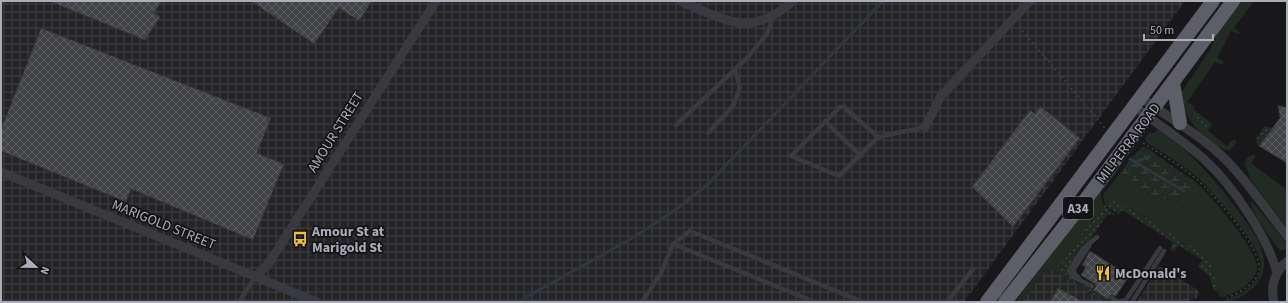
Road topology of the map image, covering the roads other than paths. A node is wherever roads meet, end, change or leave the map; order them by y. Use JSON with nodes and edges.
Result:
{"nodes":[{"id":1,"x":436,"y":1,"type":"edge"},
{"id":2,"x":680,"y":1,"type":"edge"},
{"id":3,"x":793,"y":1,"type":"edge"},
{"id":4,"x":1030,"y":1,"type":"edge"},
{"id":5,"x":1213,"y":1,"type":"edge"},
{"id":6,"x":1233,"y":1,"type":"edge"},
{"id":7,"x":773,"y":17,"type":"junction"},
{"id":8,"x":735,"y":69,"type":"junction"},
{"id":9,"x":1173,"y":83,"type":"junction"},
{"id":10,"x":1137,"y":101,"type":"junction"},
{"id":11,"x":1151,"y":112,"type":"junction"},
{"id":12,"x":825,"y":121,"type":"junction"},
{"id":13,"x":1180,"y":123,"type":"junction"},
{"id":14,"x":676,"y":125,"type":"dead end"},
{"id":15,"x":925,"y":127,"type":"joint"},
{"id":16,"x":708,"y":133,"type":"dead end"},
{"id":17,"x":878,"y":137,"type":"junction"},
{"id":18,"x":861,"y":156,"type":"junction"},
{"id":19,"x":1,"y":172,"type":"edge"},
{"id":20,"x":1287,"y":236,"type":"edge"},
{"id":21,"x":1097,"y":237,"type":"dead end"},
{"id":22,"x":673,"y":244,"type":"junction"},
{"id":23,"x":1287,"y":261,"type":"edge"},
{"id":24,"x":973,"y":269,"type":"dead end"},
{"id":25,"x":1277,"y":273,"type":"junction"},
{"id":26,"x":255,"y":277,"type":"junction"},
{"id":27,"x":1092,"y":285,"type":"dead end"},
{"id":28,"x":1112,"y":298,"type":"dead end"},
{"id":29,"x":239,"y":302,"type":"edge"},
{"id":30,"x":317,"y":302,"type":"edge"},
{"id":31,"x":642,"y":302,"type":"edge"},
{"id":32,"x":816,"y":302,"type":"edge"},
{"id":33,"x":863,"y":302,"type":"edge"},
{"id":34,"x":947,"y":302,"type":"edge"},
{"id":35,"x":987,"y":302,"type":"edge"},
{"id":36,"x":1005,"y":302,"type":"edge"},
{"id":37,"x":1118,"y":302,"type":"edge"},
{"id":38,"x":1132,"y":302,"type":"edge"},
{"id":39,"x":1274,"y":302,"type":"edge"}],
"edges":[{"from":1,"to":26,"type":"street","name":"AMOUR STREET"},
{"from":2,"to":7,"type":"street"},
{"from":3,"to":7,"type":"street"},
{"from":4,"to":15,"type":"street"},
{"from":5,"to":10,"type":"highway","name":"MILPERRA ROAD","number":"A34"},
{"from":6,"to":9,"type":"highway","name":"MILPERRA ROAD","number":"A34"},
{"from":7,"to":8,"type":"lane"},
{"from":8,"to":14,"type":"lane"},
{"from":8,"to":16,"type":"lane"},
{"from":9,"to":11,"type":"highway","name":"MILPERRA ROAD","number":"A34"},
{"from":9,"to":13,"type":"highway"},
{"from":10,"to":11,"type":"street"},
{"from":10,"to":35,"type":"highway","name":"MILPERRA ROAD","number":"A34"},
{"from":11,"to":13,"type":"street"},
{"from":11,"to":25,"type":"street"},
{"from":11,"to":36,"type":"highway","name":"MILPERRA ROAD","number":"A34"},
{"from":12,"to":17,"type":"lane"},
{"from":12,"to":18,"type":"lane"},
{"from":12,"to":18,"type":"lane"},
{"from":13,"to":20,"type":"street"},
{"from":15,"to":17,"type":"lane"},
{"from":17,"to":18,"type":"lane"},
{"from":19,"to":26,"type":"street","name":"MARIGOLD STREET"},
{"from":21,"to":27,"type":"lane"},
{"from":22,"to":31,"type":"lane"},
{"from":22,"to":32,"type":"lane"},
{"from":22,"to":33,"type":"lane"},
{"from":23,"to":25,"type":"street"},
{"from":24,"to":34,"type":"lane"},
{"from":25,"to":39,"type":"street"},
{"from":26,"to":29,"type":"lane"},
{"from":26,"to":30,"type":"street","name":"MARIGOLD STREET"},
{"from":28,"to":37,"type":"lane"},
{"from":37,"to":38,"type":"lane"}]}
